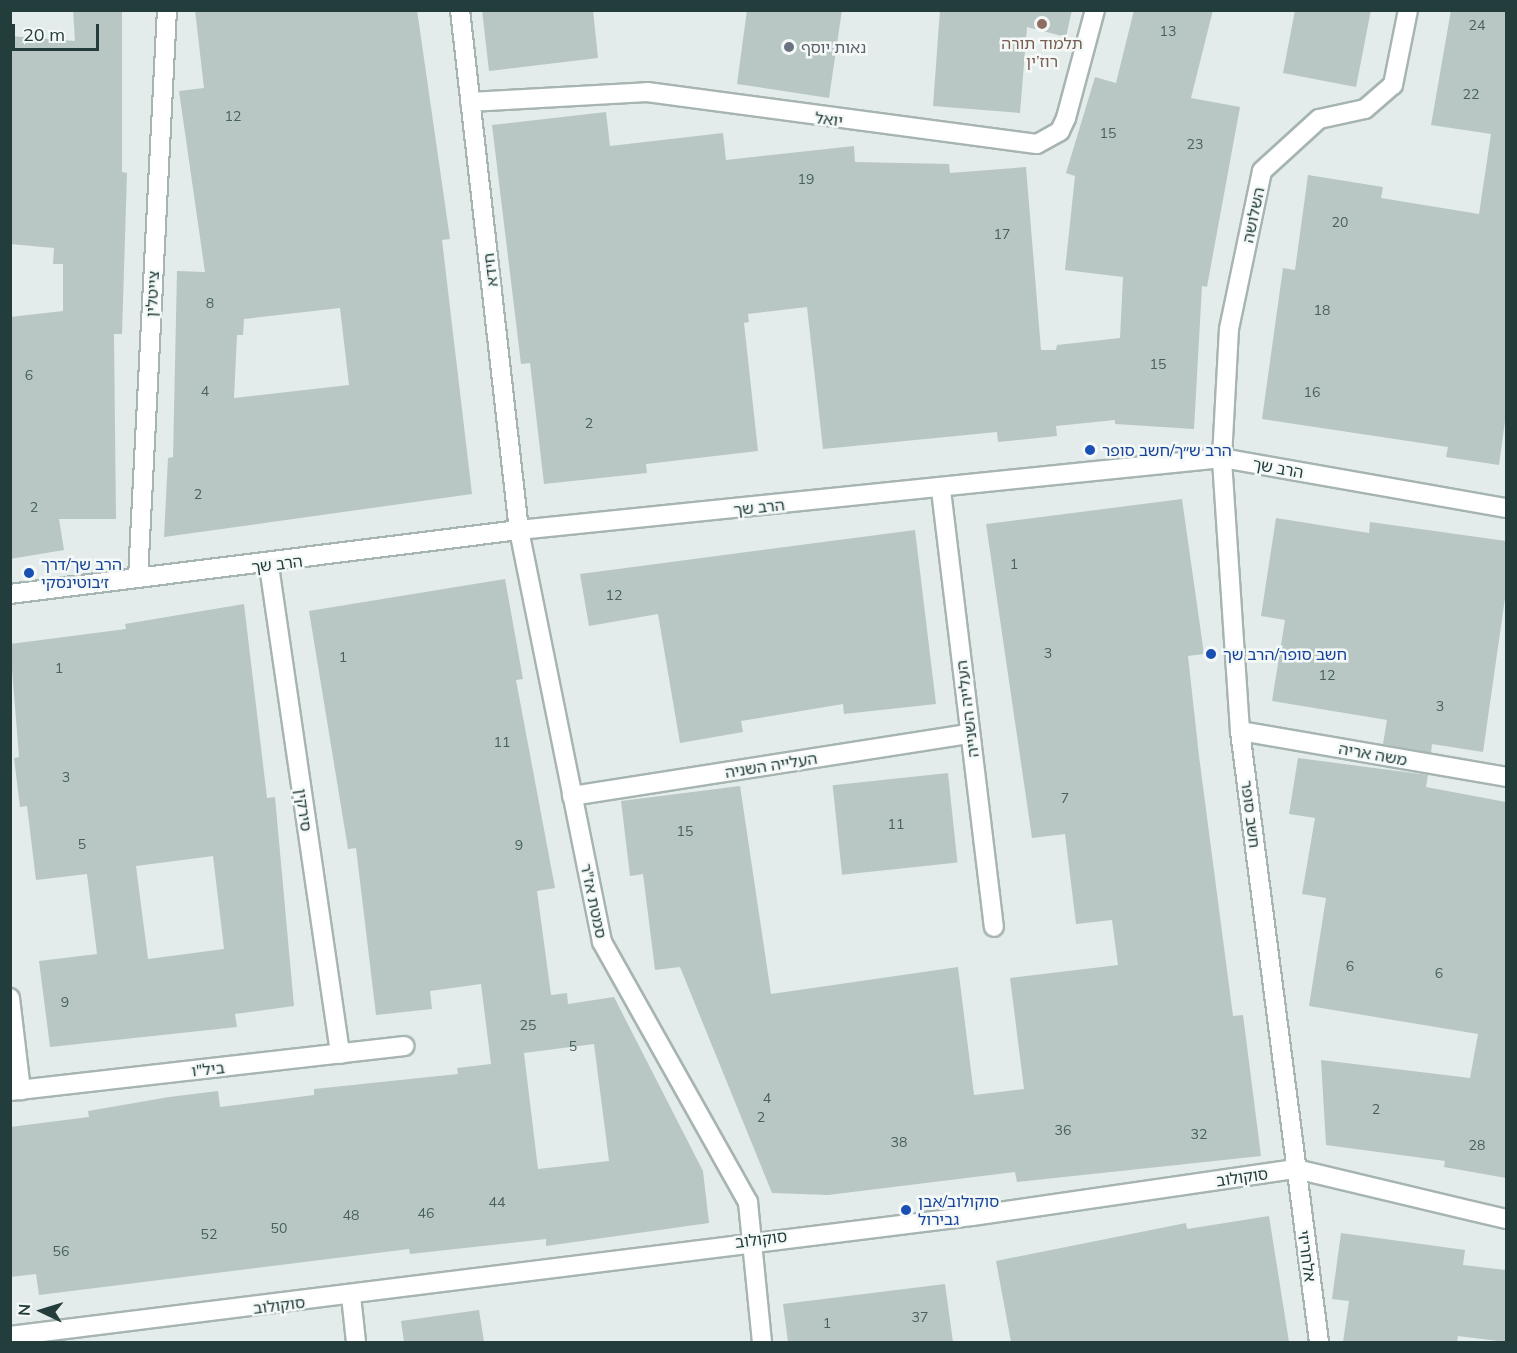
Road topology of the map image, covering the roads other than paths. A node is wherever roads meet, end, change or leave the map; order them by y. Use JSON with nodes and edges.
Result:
{"nodes":[{"id":1,"x":167,"y":10,"type":"edge"},
{"id":2,"x":460,"y":10,"type":"edge"},
{"id":3,"x":1095,"y":10,"type":"edge"},
{"id":4,"x":1408,"y":10,"type":"edge"},
{"id":5,"x":470,"y":102,"type":"junction"},
{"id":6,"x":1222,"y":458,"type":"junction"},
{"id":7,"x":941,"y":490,"type":"junction"},
{"id":8,"x":1506,"y":508,"type":"edge"},
{"id":9,"x":519,"y":530,"type":"junction"},
{"id":10,"x":269,"y":566,"type":"junction"},
{"id":11,"x":138,"y":578,"type":"junction"},
{"id":12,"x":10,"y":594,"type":"edge"},
{"id":13,"x":1240,"y":730,"type":"junction"},
{"id":14,"x":970,"y":734,"type":"junction"},
{"id":15,"x":1506,"y":777,"type":"edge"},
{"id":16,"x":572,"y":796,"type":"junction"},
{"id":17,"x":994,"y":927,"type":"dead end"},
{"id":18,"x":10,"y":998,"type":"edge"},
{"id":19,"x":404,"y":1046,"type":"dead end"},
{"id":20,"x":340,"y":1054,"type":"junction"},
{"id":21,"x":16,"y":1090,"type":"edge"},
{"id":22,"x":1296,"y":1169,"type":"junction"},
{"id":23,"x":1506,"y":1219,"type":"edge"},
{"id":24,"x":751,"y":1240,"type":"junction"},
{"id":25,"x":351,"y":1296,"type":"junction"},
{"id":26,"x":10,"y":1336,"type":"edge"},
{"id":27,"x":356,"y":1342,"type":"edge"},
{"id":28,"x":762,"y":1342,"type":"edge"},
{"id":29,"x":1319,"y":1342,"type":"edge"}],
"edges":[{"from":1,"to":11,"type":"street","name":"צייטלין"},
{"from":2,"to":5,"type":"street","name":"חידא"},
{"from":3,"to":5,"type":"street","name":"יואל"},
{"from":4,"to":6,"type":"street","name":"השלושה"},
{"from":5,"to":9,"type":"street","name":"חידא"},
{"from":6,"to":7,"type":"street","name":"הרב שך"},
{"from":6,"to":8,"type":"street","name":"הרב שך"},
{"from":6,"to":13,"type":"street","name":"חשב סופר"},
{"from":7,"to":9,"type":"street","name":"הרב שך"},
{"from":7,"to":14,"type":"street","name":"העלייה השנייה"},
{"from":9,"to":10,"type":"street","name":"הרב שך"},
{"from":9,"to":16,"type":"street","name":"סמטת אז\"ר"},
{"from":10,"to":11,"type":"street","name":"הרב שך"},
{"from":10,"to":20,"type":"street","name":"סירקין"},
{"from":11,"to":12,"type":"street","name":"הרב שך"},
{"from":13,"to":15,"type":"street","name":"משה אריה"},
{"from":13,"to":22,"type":"street","name":"חשב סופר"},
{"from":14,"to":16,"type":"street","name":"העלייה השניה"},
{"from":14,"to":17,"type":"street","name":"העלייה השנייה"},
{"from":16,"to":24,"type":"street","name":"סמטת אז\"ר"},
{"from":18,"to":21,"type":"street"},
{"from":19,"to":20,"type":"street","name":"ביל\"ו"},
{"from":20,"to":21,"type":"street","name":"ביל\"ו"},
{"from":22,"to":23,"type":"street","name":"סוקולוב"},
{"from":22,"to":24,"type":"street","name":"סוקולוב"},
{"from":22,"to":29,"type":"street","name":"אלחריזי"},
{"from":24,"to":25,"type":"street","name":"סוקולוב"},
{"from":24,"to":28,"type":"street","name":"סמטת אז\"ר"},
{"from":25,"to":26,"type":"street","name":"סוקולוב"},
{"from":25,"to":27,"type":"street"}]}
